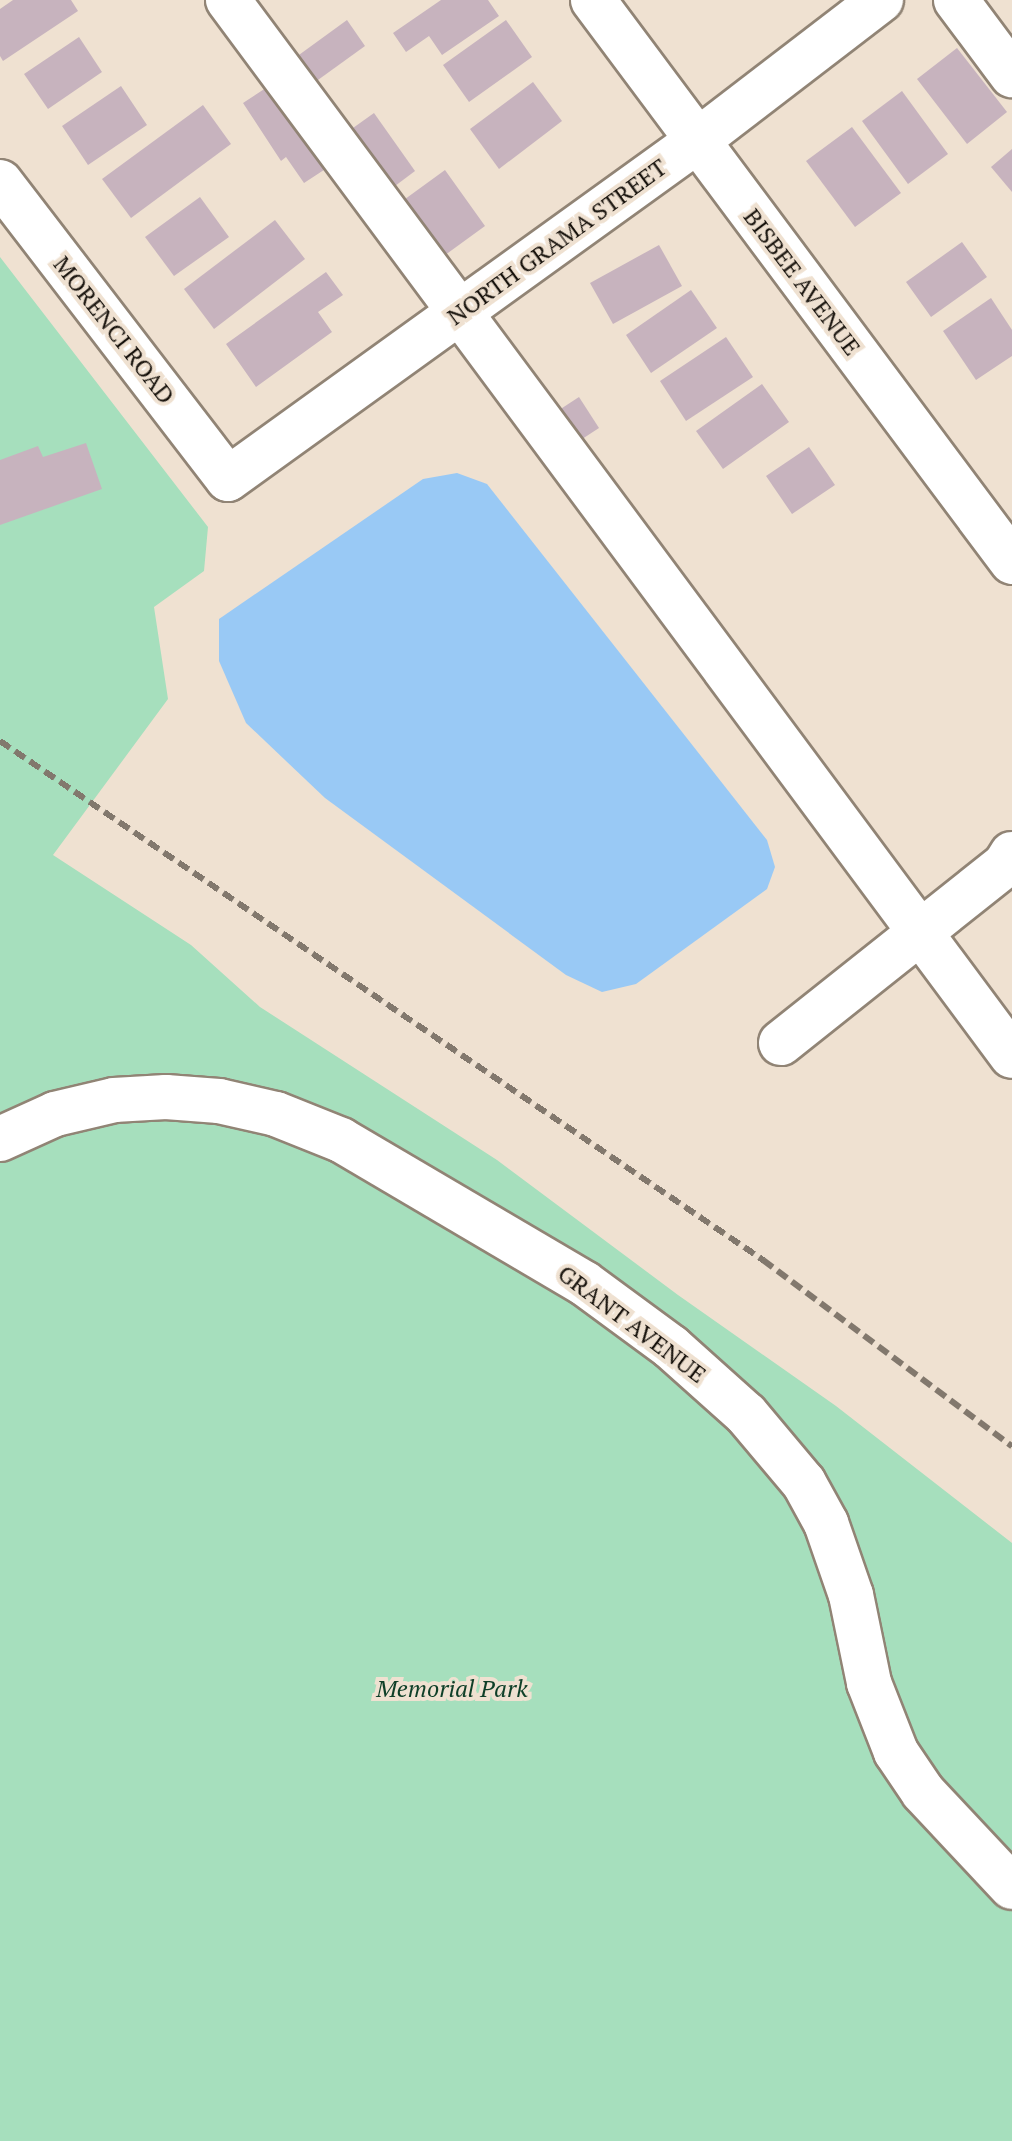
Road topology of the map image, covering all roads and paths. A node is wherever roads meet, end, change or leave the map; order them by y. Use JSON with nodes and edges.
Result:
{"nodes":[{"id":1,"x":228,"y":0,"type":"edge"},
{"id":2,"x":593,"y":0,"type":"edge"},
{"id":3,"x":881,"y":0,"type":"edge"},
{"id":4,"x":956,"y":0,"type":"edge"},
{"id":5,"x":1012,"y":75,"type":"edge"},
{"id":6,"x":697,"y":141,"type":"junction"},
{"id":7,"x":0,"y":182,"type":"edge"},
{"id":8,"x":460,"y":312,"type":"junction"},
{"id":9,"x":228,"y":479,"type":"joint"},
{"id":10,"x":1012,"y":562,"type":"edge"},
{"id":11,"x":1012,"y":854,"type":"edge"},
{"id":12,"x":919,"y":930,"type":"junction"},
{"id":13,"x":781,"y":1043,"type":"dead end"},
{"id":14,"x":1012,"y":1056,"type":"edge"},
{"id":15,"x":0,"y":1139,"type":"edge"},
{"id":16,"x":1012,"y":1887,"type":"edge"}],
"edges":[{"from":1,"to":8,"type":"street"},
{"from":2,"to":6,"type":"street","name":"BISBEE AVENUE"},
{"from":3,"to":6,"type":"street","name":"NORTH GRAMA STREET"},
{"from":4,"to":5,"type":"street"},
{"from":6,"to":8,"type":"street","name":"NORTH GRAMA STREET"},
{"from":6,"to":10,"type":"street","name":"BISBEE AVENUE"},
{"from":7,"to":9,"type":"street","name":"MORENCI ROAD"},
{"from":8,"to":9,"type":"street","name":"NORTH GRAMA STREET"},
{"from":8,"to":12,"type":"street"},
{"from":11,"to":12,"type":"street"},
{"from":12,"to":13,"type":"street"},
{"from":12,"to":14,"type":"street"},
{"from":15,"to":16,"type":"street","name":"GRANT AVENUE"}]}
